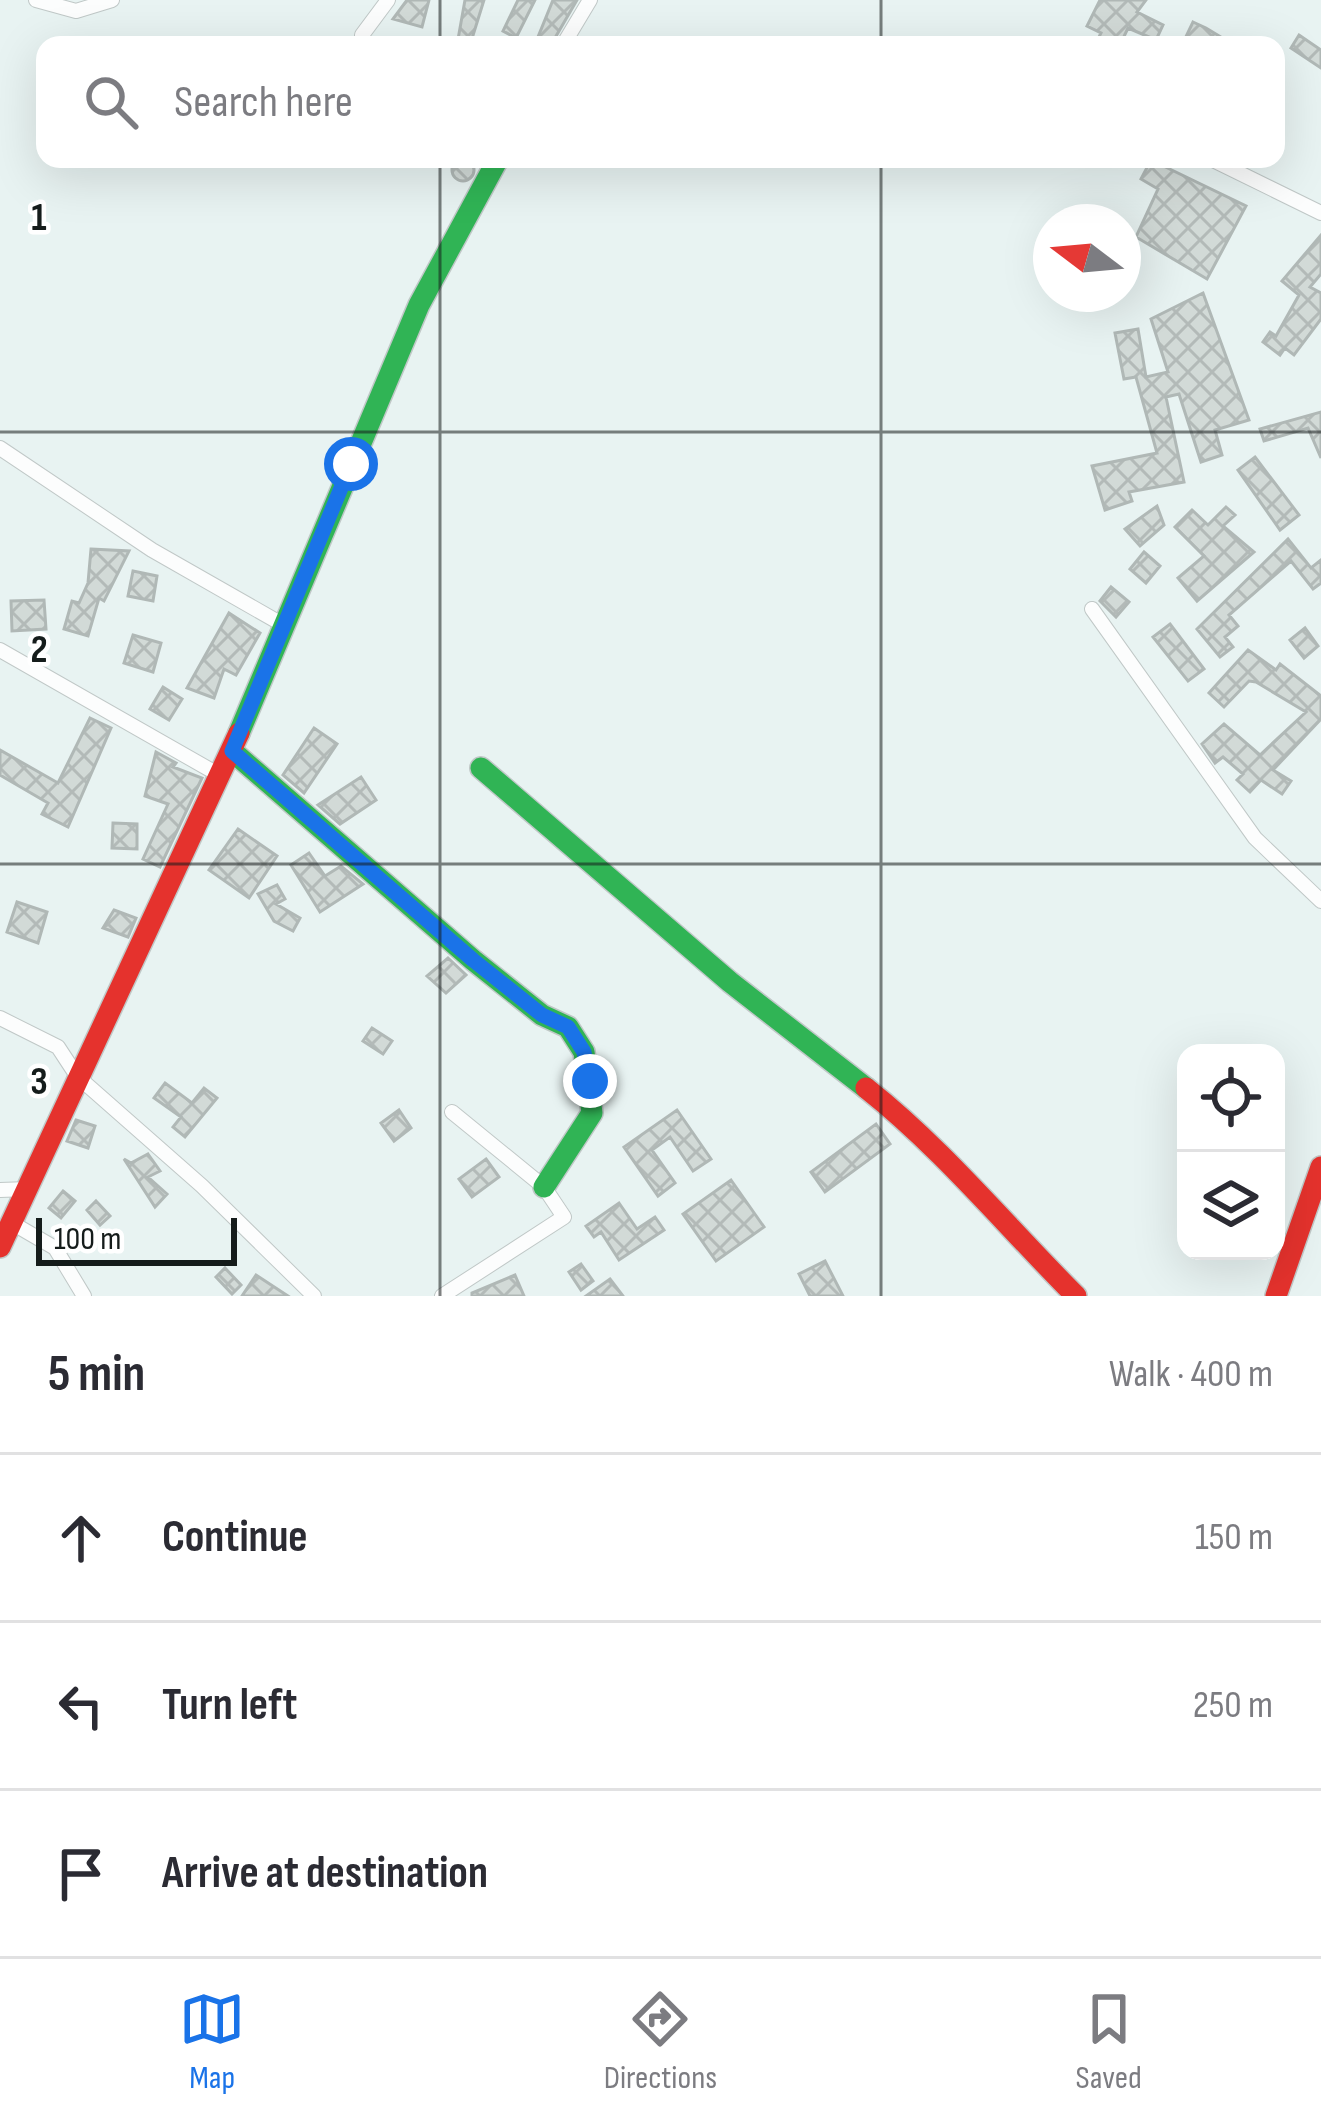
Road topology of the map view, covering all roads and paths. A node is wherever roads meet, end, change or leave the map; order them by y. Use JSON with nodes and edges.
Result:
{"nodes":[{"id":1,"x":36,"y":0,"type":"edge"},
{"id":2,"x":112,"y":0,"type":"edge"},
{"id":3,"x":388,"y":0,"type":"edge"},
{"id":4,"x":590,"y":0,"type":"edge"},
{"id":5,"x":362,"y":35,"type":"dead end"},
{"id":6,"x":568,"y":36,"type":"edge"},
{"id":7,"x":493,"y":168,"type":"edge"},
{"id":8,"x":1229,"y":168,"type":"edge"},
{"id":9,"x":1321,"y":213,"type":"edge"},
{"id":10,"x":0,"y":448,"type":"edge"},
{"id":11,"x":1092,"y":609,"type":"dead end"},
{"id":12,"x":286,"y":628,"type":"junction"},
{"id":13,"x":0,"y":650,"type":"edge"},
{"id":14,"x":232,"y":751,"type":"junction"},
{"id":15,"x":481,"y":768,"type":"dead end"},
{"id":16,"x":221,"y":776,"type":"junction"},
{"id":17,"x":1321,"y":901,"type":"edge"},
{"id":18,"x":0,"y":1018,"type":"edge"},
{"id":19,"x":77,"y":1076,"type":"junction"},
{"id":20,"x":452,"y":1112,"type":"dead end"},
{"id":21,"x":1321,"y":1167,"type":"edge"},
{"id":22,"x":544,"y":1187,"type":"junction"},
{"id":23,"x":28,"y":1189,"type":"junction"},
{"id":24,"x":0,"y":1190,"type":"edge"},
{"id":25,"x":12,"y":1223,"type":"junction"},
{"id":26,"x":0,"y":1247,"type":"edge"},
{"id":27,"x":84,"y":1296,"type":"edge"},
{"id":28,"x":314,"y":1296,"type":"edge"},
{"id":29,"x":442,"y":1296,"type":"edge"},
{"id":30,"x":1076,"y":1296,"type":"edge"},
{"id":31,"x":1276,"y":1296,"type":"edge"}],
"edges":[{"from":1,"to":2,"type":"street"},
{"from":3,"to":5,"type":"street"},
{"from":4,"to":6,"type":"street"},
{"from":7,"to":12,"type":"street"},
{"from":8,"to":9,"type":"street"},
{"from":10,"to":12,"type":"street"},
{"from":11,"to":17,"type":"street"},
{"from":12,"to":14,"type":"street"},
{"from":13,"to":16,"type":"street"},
{"from":14,"to":16,"type":"street"},
{"from":14,"to":22,"type":"street"},
{"from":15,"to":30,"type":"street"},
{"from":16,"to":19,"type":"street"},
{"from":18,"to":19,"type":"street"},
{"from":19,"to":23,"type":"street"},
{"from":19,"to":28,"type":"street"},
{"from":20,"to":22,"type":"street"},
{"from":21,"to":31,"type":"street"},
{"from":22,"to":29,"type":"street"},
{"from":23,"to":24,"type":"street"},
{"from":23,"to":25,"type":"street"},
{"from":25,"to":26,"type":"street"},
{"from":25,"to":27,"type":"street"}]}
